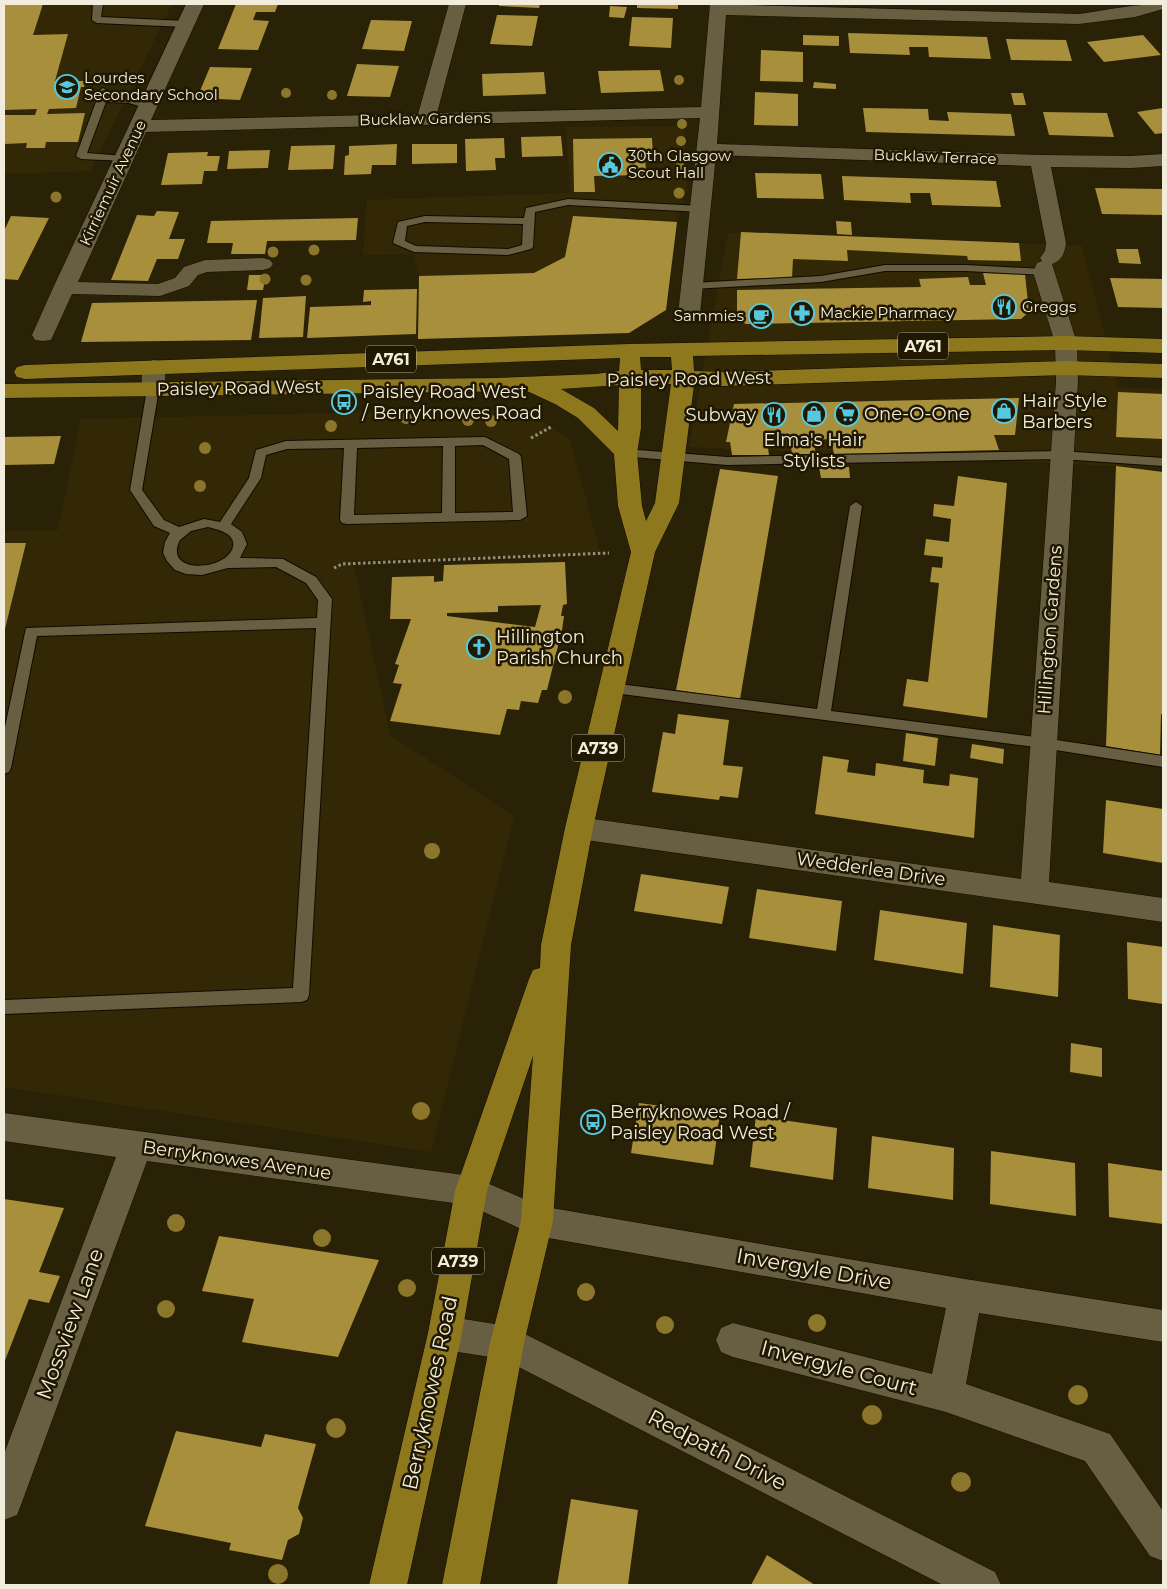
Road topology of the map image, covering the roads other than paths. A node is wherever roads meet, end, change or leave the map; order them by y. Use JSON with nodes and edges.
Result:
{"nodes":[{"id":1,"x":98,"y":4,"type":"edge"},
{"id":2,"x":195,"y":4,"type":"edge"},
{"id":3,"x":457,"y":4,"type":"edge"},
{"id":4,"x":1160,"y":4,"type":"edge"},
{"id":5,"x":717,"y":7,"type":"edge"},
{"id":6,"x":185,"y":24,"type":"junction"},
{"id":7,"x":149,"y":106,"type":"junction"},
{"id":8,"x":710,"y":112,"type":"junction"},
{"id":9,"x":426,"y":120,"type":"junction"},
{"id":10,"x":141,"y":126,"type":"junction"},
{"id":11,"x":707,"y":149,"type":"junction"},
{"id":12,"x":124,"y":159,"type":"junction"},
{"id":13,"x":1163,"y":160,"type":"edge"},
{"id":14,"x":1040,"y":161,"type":"junction"},
{"id":15,"x":701,"y":209,"type":"junction"},
{"id":16,"x":529,"y":220,"type":"junction"},
{"id":17,"x":263,"y":264,"type":"dead end"},
{"id":18,"x":1046,"y":266,"type":"junction"},
{"id":19,"x":692,"y":286,"type":"junction"},
{"id":20,"x":63,"y":288,"type":"junction"},
{"id":21,"x":688,"y":314,"type":"dead end"},
{"id":22,"x":43,"y":335,"type":"dead end"},
{"id":23,"x":1066,"y":343,"type":"junction"},
{"id":24,"x":1163,"y":346,"type":"edge"},
{"id":25,"x":682,"y":350,"type":"junction"},
{"id":26,"x":629,"y":351,"type":"junction"},
{"id":27,"x":216,"y":366,"type":"junction"},
{"id":28,"x":154,"y":367,"type":"junction"},
{"id":29,"x":1066,"y":368,"type":"junction"},
{"id":30,"x":1163,"y":371,"type":"edge"},
{"id":31,"x":4,"y":372,"type":"edge"},
{"id":32,"x":631,"y":376,"type":"junction"},
{"id":33,"x":682,"y":379,"type":"junction"},
{"id":34,"x":497,"y":385,"type":"junction"},
{"id":35,"x":152,"y":389,"type":"junction"},
{"id":36,"x":4,"y":391,"type":"edge"},
{"id":37,"x":679,"y":410,"type":"junction"},
{"id":38,"x":449,"y":441,"type":"junction"},
{"id":39,"x":351,"y":443,"type":"junction"},
{"id":40,"x":625,"y":453,"type":"junction"},
{"id":41,"x":1061,"y":455,"type":"junction"},
{"id":42,"x":674,"y":457,"type":"junction"},
{"id":43,"x":1163,"y":462,"type":"edge"},
{"id":44,"x":856,"y":506,"type":"dead end"},
{"id":45,"x":448,"y":517,"type":"junction"},
{"id":46,"x":224,"y":525,"type":"junction"},
{"id":47,"x":179,"y":532,"type":"junction"},
{"id":48,"x":643,"y":552,"type":"junction"},
{"id":49,"x":228,"y":563,"type":"junction"},
{"id":50,"x":323,"y":623,"type":"junction"},
{"id":51,"x":611,"y":688,"type":"junction"},
{"id":52,"x":823,"y":716,"type":"junction"},
{"id":53,"x":1043,"y":744,"type":"junction"},
{"id":54,"x":1163,"y":762,"type":"edge"},
{"id":55,"x":4,"y":768,"type":"edge"},
{"id":56,"x":579,"y":828,"type":"junction"},
{"id":57,"x":1034,"y":892,"type":"junction"},
{"id":58,"x":1163,"y":910,"type":"edge"},
{"id":59,"x":556,"y":945,"type":"junction"},
{"id":60,"x":4,"y":1007,"type":"edge"},
{"id":61,"x":4,"y":1127,"type":"edge"},
{"id":62,"x":136,"y":1146,"type":"junction"},
{"id":63,"x":471,"y":1191,"type":"junction"},
{"id":64,"x":537,"y":1221,"type":"junction"},
{"id":65,"x":965,"y":1295,"type":"junction"},
{"id":66,"x":1163,"y":1326,"type":"edge"},
{"id":67,"x":445,"y":1332,"type":"junction"},
{"id":68,"x":733,"y":1340,"type":"dead end"},
{"id":69,"x":507,"y":1343,"type":"junction"},
{"id":70,"x":946,"y":1395,"type":"junction"},
{"id":71,"x":4,"y":1502,"type":"edge"},
{"id":72,"x":1163,"y":1544,"type":"edge"},
{"id":73,"x":388,"y":1585,"type":"edge"},
{"id":74,"x":461,"y":1585,"type":"edge"},
{"id":75,"x":982,"y":1585,"type":"edge"}],
"edges":[{"from":1,"to":6,"type":"lane"},
{"from":2,"to":6,"type":"street","name":"Kirriemuir Avenue"},
{"from":3,"to":9,"type":"street"},
{"from":4,"to":5,"type":"street"},
{"from":5,"to":8,"type":"street"},
{"from":6,"to":7,"type":"street","name":"Kirriemuir Avenue"},
{"from":7,"to":10,"type":"street","name":"Kirriemuir Avenue"},
{"from":7,"to":12,"type":"lane"},
{"from":8,"to":9,"type":"street","name":"Bucklaw Gardens"},
{"from":8,"to":11,"type":"street"},
{"from":9,"to":10,"type":"street","name":"Bucklaw Gardens"},
{"from":10,"to":12,"type":"street","name":"Kirriemuir Avenue"},
{"from":11,"to":14,"type":"street","name":"Bucklaw Terrace"},
{"from":11,"to":15,"type":"street"},
{"from":12,"to":20,"type":"street","name":"Kirriemuir Avenue"},
{"from":13,"to":14,"type":"street","name":"Bucklaw Terrace"},
{"from":14,"to":18,"type":"street"},
{"from":15,"to":16,"type":"lane"},
{"from":15,"to":19,"type":"street"},
{"from":16,"to":16,"type":"lane"},
{"from":17,"to":20,"type":"street"},
{"from":18,"to":19,"type":"lane"},
{"from":18,"to":23,"type":"street","name":"Hillington Gardens"},
{"from":19,"to":21,"type":"street"},
{"from":20,"to":22,"type":"street","name":"Kirriemuir Avenue"},
{"from":23,"to":24,"type":"main road","name":"Paisley Road West","number":"A761"},
{"from":23,"to":25,"type":"main road","name":"Paisley Road West","number":"A761"},
{"from":23,"to":29,"type":"street","name":"Hillington Gardens"},
{"from":25,"to":26,"type":"main road","name":"Paisley Road West","number":"A761"},
{"from":25,"to":33,"type":"main road","name":"Berryknowes Road","number":"A739"},
{"from":26,"to":27,"type":"main road","name":"Paisley Road West","number":"A761"},
{"from":26,"to":32,"type":"main road","name":"Berryknowes Road","number":"A739"},
{"from":27,"to":28,"type":"main road","name":"Paisley Road West","number":"A761"},
{"from":27,"to":32,"type":"main road"},
{"from":28,"to":31,"type":"main road","name":"Paisley Road West","number":"A761"},
{"from":28,"to":35,"type":"street"},
{"from":29,"to":30,"type":"main road","name":"Paisley Road West","number":"A761"},
{"from":29,"to":33,"type":"main road","name":"Paisley Road West","number":"A761"},
{"from":29,"to":41,"type":"street","name":"Hillington Gardens"},
{"from":32,"to":33,"type":"main road","name":"Paisley Road West","number":"A761"},
{"from":32,"to":34,"type":"main road","name":"Paisley Road West","number":"A761"},
{"from":32,"to":37,"type":"main road"},
{"from":32,"to":40,"type":"main road","name":"Berryknowes Road","number":"A739"},
{"from":33,"to":37,"type":"main road","name":"Berryknowes Road","number":"A739"},
{"from":34,"to":35,"type":"main road","name":"Paisley Road West","number":"A761"},
{"from":34,"to":40,"type":"main road"},
{"from":35,"to":36,"type":"main road","name":"Paisley Road West","number":"A761"},
{"from":35,"to":47,"type":"lane"},
{"from":37,"to":42,"type":"main road","name":"Berryknowes Road","number":"A739"},
{"from":38,"to":39,"type":"lane"},
{"from":38,"to":45,"type":"lane"},
{"from":38,"to":45,"type":"lane"},
{"from":39,"to":45,"type":"lane"},
{"from":39,"to":46,"type":"lane"},
{"from":40,"to":42,"type":"lane"},
{"from":40,"to":48,"type":"main road","name":"Berryknowes Road","number":"A739"},
{"from":41,"to":42,"type":"lane"},
{"from":41,"to":43,"type":"lane"},
{"from":41,"to":53,"type":"street","name":"Hillington Gardens"},
{"from":42,"to":48,"type":"main road","name":"Berryknowes Road","number":"A739"},
{"from":44,"to":52,"type":"lane"},
{"from":46,"to":47,"type":"lane"},
{"from":46,"to":49,"type":"lane"},
{"from":47,"to":49,"type":"lane"},
{"from":48,"to":51,"type":"main road","name":"Berryknowes Road","number":"A739"},
{"from":49,"to":50,"type":"lane"},
{"from":50,"to":55,"type":"lane"},
{"from":50,"to":60,"type":"lane"},
{"from":51,"to":52,"type":"lane"},
{"from":51,"to":56,"type":"main road","name":"Berryknowes Road","number":"A739"},
{"from":52,"to":53,"type":"lane"},
{"from":53,"to":54,"type":"lane"},
{"from":53,"to":57,"type":"street","name":"Hillington Gardens"},
{"from":56,"to":57,"type":"street","name":"Wedderlea Drive"},
{"from":56,"to":59,"type":"main road","name":"Berryknowes Road","number":"A739"},
{"from":57,"to":58,"type":"street","name":"Wedderlea Drive"},
{"from":59,"to":63,"type":"main road","name":"Berryknowes Road","number":"A739"},
{"from":59,"to":64,"type":"main road","name":"Berryknowes Road","number":"A739"},
{"from":61,"to":62,"type":"street","name":"Berryknowes Avenue"},
{"from":62,"to":63,"type":"street","name":"Berryknowes Avenue"},
{"from":62,"to":71,"type":"street","name":"Mossview Lane"},
{"from":63,"to":64,"type":"street","name":"Invergyle Drive"},
{"from":63,"to":67,"type":"main road","name":"Berryknowes Road","number":"A739"},
{"from":64,"to":65,"type":"street","name":"Invergyle Drive"},
{"from":64,"to":69,"type":"main road","name":"Berryknowes Road","number":"A739"},
{"from":65,"to":66,"type":"street","name":"Invergyle Drive"},
{"from":65,"to":70,"type":"street"},
{"from":67,"to":69,"type":"street","name":"Redpath Drive"},
{"from":67,"to":73,"type":"main road","name":"Berryknowes Road","number":"A739"},
{"from":68,"to":70,"type":"street","name":"Invergyle Court"},
{"from":69,"to":74,"type":"main road","name":"Berryknowes Road","number":"A739"},
{"from":69,"to":75,"type":"street","name":"Redpath Drive"},
{"from":70,"to":72,"type":"street","name":"Invergyle Court"}]}
